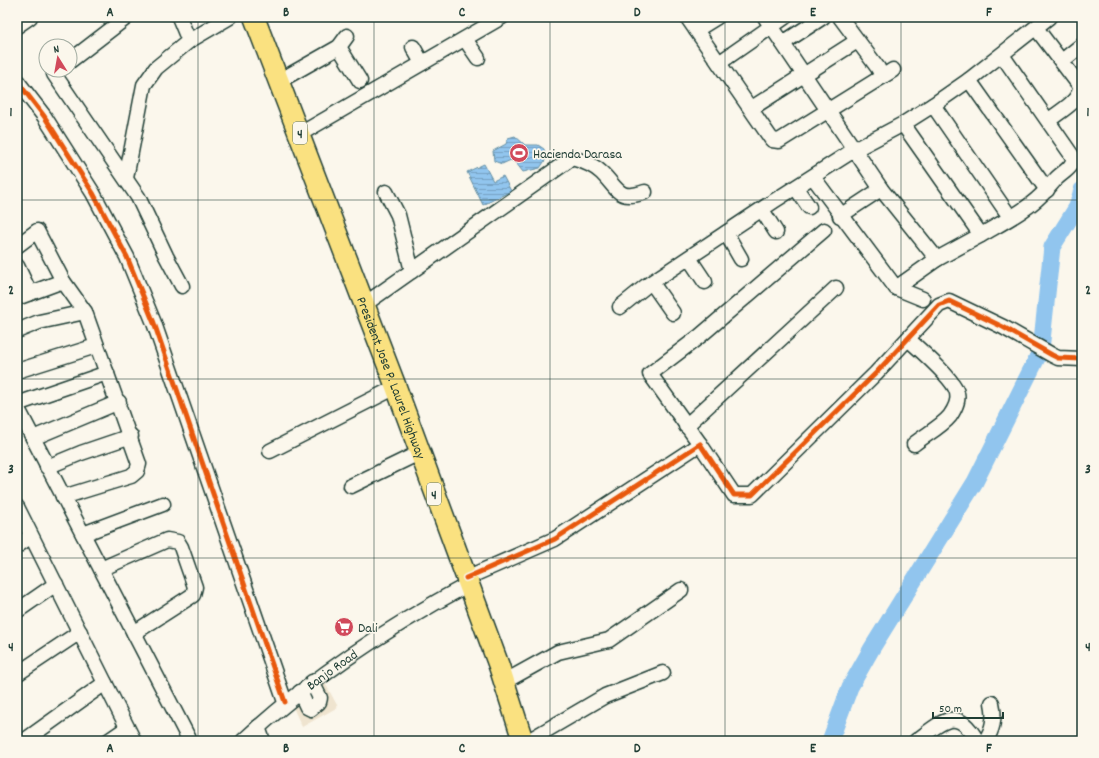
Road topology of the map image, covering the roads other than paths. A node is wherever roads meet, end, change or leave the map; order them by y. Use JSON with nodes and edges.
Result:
{"nodes":[{"id":1,"x":30,"y":17,"type":"edge"},
{"id":2,"x":127,"y":17,"type":"edge"},
{"id":3,"x":179,"y":17,"type":"edge"},
{"id":4,"x":230,"y":17,"type":"edge"},
{"id":5,"x":254,"y":17,"type":"edge"},
{"id":6,"x":502,"y":17,"type":"edge"},
{"id":7,"x":687,"y":17,"type":"edge"},
{"id":8,"x":717,"y":17,"type":"edge"},
{"id":9,"x":785,"y":17,"type":"edge"},
{"id":10,"x":823,"y":17,"type":"edge"},
{"id":11,"x":840,"y":17,"type":"edge"},
{"id":12,"x":1048,"y":17,"type":"edge"},
{"id":13,"x":485,"y":22,"type":"edge"},
{"id":14,"x":768,"y":22,"type":"edge"},
{"id":15,"x":17,"y":26,"type":"edge"},
{"id":16,"x":1036,"y":28,"type":"junction"},
{"id":17,"x":696,"y":30,"type":"junction"},
{"id":18,"x":465,"y":39,"type":"junction"},
{"id":19,"x":189,"y":41,"type":"junction"},
{"id":20,"x":857,"y":41,"type":"junction"},
{"id":21,"x":783,"y":43,"type":"junction"},
{"id":22,"x":1082,"y":45,"type":"edge"},
{"id":23,"x":413,"y":47,"type":"dead end"},
{"id":24,"x":1002,"y":55,"type":"junction"},
{"id":25,"x":78,"y":56,"type":"edge"},
{"id":26,"x":478,"y":58,"type":"dead end"},
{"id":27,"x":1062,"y":61,"type":"junction"},
{"id":28,"x":422,"y":63,"type":"junction"},
{"id":29,"x":719,"y":63,"type":"junction"},
{"id":30,"x":804,"y":75,"type":"junction"},
{"id":31,"x":57,"y":78,"type":"edge"},
{"id":32,"x":969,"y":80,"type":"junction"},
{"id":33,"x":17,"y":81,"type":"edge"},
{"id":34,"x":279,"y":81,"type":"junction"},
{"id":35,"x":360,"y":81,"type":"dead end"},
{"id":36,"x":933,"y":105,"type":"junction"},
{"id":37,"x":752,"y":108,"type":"junction"},
{"id":38,"x":828,"y":112,"type":"junction"},
{"id":39,"x":1049,"y":120,"type":"junction"},
{"id":40,"x":903,"y":124,"type":"junction"},
{"id":41,"x":300,"y":134,"type":"junction"},
{"id":42,"x":854,"y":150,"type":"junction"},
{"id":43,"x":813,"y":177,"type":"junction"},
{"id":44,"x":126,"y":178,"type":"junction"},
{"id":45,"x":796,"y":188,"type":"junction"},
{"id":46,"x":880,"y":189,"type":"junction"},
{"id":47,"x":1047,"y":190,"type":"junction"},
{"id":48,"x":386,"y":192,"type":"dead end"},
{"id":49,"x":645,"y":192,"type":"dead end"},
{"id":50,"x":809,"y":207,"type":"dead end"},
{"id":51,"x":762,"y":210,"type":"junction"},
{"id":52,"x":840,"y":216,"type":"junction"},
{"id":53,"x":1010,"y":217,"type":"junction"},
{"id":54,"x":824,"y":230,"type":"dead end"},
{"id":55,"x":776,"y":232,"type":"dead end"},
{"id":56,"x":726,"y":234,"type":"junction"},
{"id":57,"x":981,"y":235,"type":"junction"},
{"id":58,"x":17,"y":246,"type":"edge"},
{"id":59,"x":689,"y":258,"type":"junction"},
{"id":60,"x":741,"y":258,"type":"dead end"},
{"id":61,"x":936,"y":259,"type":"junction"},
{"id":62,"x":17,"y":266,"type":"edge"},
{"id":63,"x":412,"y":271,"type":"junction"},
{"id":64,"x":63,"y":281,"type":"junction"},
{"id":65,"x":652,"y":282,"type":"junction"},
{"id":66,"x":705,"y":282,"type":"dead end"},
{"id":67,"x":182,"y":286,"type":"dead end"},
{"id":68,"x":836,"y":288,"type":"dead end"},
{"id":69,"x":896,"y":288,"type":"junction"},
{"id":70,"x":23,"y":296,"type":"edge"},
{"id":71,"x":923,"y":299,"type":"dead end"},
{"id":72,"x":365,"y":304,"type":"junction"},
{"id":73,"x":620,"y":308,"type":"dead end"},
{"id":74,"x":85,"y":312,"type":"junction"},
{"id":75,"x":673,"y":313,"type":"dead end"},
{"id":76,"x":17,"y":331,"type":"edge"},
{"id":77,"x":908,"y":339,"type":"junction"},
{"id":78,"x":96,"y":346,"type":"junction"},
{"id":79,"x":1082,"y":359,"type":"edge"},
{"id":80,"x":17,"y":371,"type":"edge"},
{"id":81,"x":107,"y":373,"type":"junction"},
{"id":82,"x":396,"y":387,"type":"junction"},
{"id":83,"x":119,"y":402,"type":"junction"},
{"id":84,"x":17,"y":406,"type":"edge"},
{"id":85,"x":686,"y":426,"type":"junction"},
{"id":86,"x":131,"y":436,"type":"junction"},
{"id":87,"x":33,"y":438,"type":"junction"},
{"id":88,"x":700,"y":444,"type":"junction"},
{"id":89,"x":914,"y":444,"type":"dead end"},
{"id":90,"x":270,"y":451,"type":"dead end"},
{"id":91,"x":418,"y":453,"type":"junction"},
{"id":92,"x":47,"y":467,"type":"junction"},
{"id":93,"x":351,"y":486,"type":"dead end"},
{"id":94,"x":64,"y":497,"type":"junction"},
{"id":95,"x":163,"y":504,"type":"dead end"},
{"id":96,"x":17,"y":507,"type":"edge"},
{"id":97,"x":83,"y":534,"type":"junction"},
{"id":98,"x":31,"y":536,"type":"junction"},
{"id":99,"x":17,"y":546,"type":"edge"},
{"id":100,"x":101,"y":569,"type":"junction"},
{"id":101,"x":467,"y":581,"type":"junction"},
{"id":102,"x":56,"y":584,"type":"junction"},
{"id":103,"x":681,"y":590,"type":"dead end"},
{"id":104,"x":17,"y":611,"type":"edge"},
{"id":105,"x":80,"y":632,"type":"junction"},
{"id":106,"x":134,"y":634,"type":"junction"},
{"id":107,"x":663,"y":673,"type":"dead end"},
{"id":108,"x":17,"y":674,"type":"edge"},
{"id":109,"x":312,"y":682,"type":"junction"},
{"id":110,"x":504,"y":682,"type":"junction"},
{"id":111,"x":105,"y":683,"type":"junction"},
{"id":112,"x":300,"y":692,"type":"junction"},
{"id":113,"x":285,"y":702,"type":"junction"},
{"id":114,"x":992,"y":703,"type":"dead end"},
{"id":115,"x":258,"y":727,"type":"junction"},
{"id":116,"x":127,"y":728,"type":"junction"},
{"id":117,"x":24,"y":741,"type":"edge"},
{"id":118,"x":108,"y":741,"type":"edge"},
{"id":119,"x":134,"y":741,"type":"edge"},
{"id":120,"x":190,"y":741,"type":"edge"},
{"id":121,"x":243,"y":741,"type":"edge"},
{"id":122,"x":263,"y":741,"type":"edge"},
{"id":123,"x":523,"y":741,"type":"edge"},
{"id":124,"x":528,"y":741,"type":"edge"},
{"id":125,"x":916,"y":741,"type":"edge"},
{"id":126,"x":977,"y":741,"type":"edge"},
{"id":127,"x":985,"y":741,"type":"edge"}],
"edges":[{"from":1,"to":15,"type":"street"},
{"from":2,"to":25,"type":"street"},
{"from":3,"to":19,"type":"street"},
{"from":4,"to":19,"type":"street"},
{"from":5,"to":34,"type":"highway","name":"President Jose P. Laurel Highway","number":"4"},
{"from":6,"to":13,"type":"street"},
{"from":7,"to":17,"type":"street"},
{"from":8,"to":17,"type":"street"},
{"from":9,"to":14,"type":"street"},
{"from":10,"to":21,"type":"street"},
{"from":11,"to":20,"type":"street"},
{"from":12,"to":16,"type":"street"},
{"from":13,"to":18,"type":"street"},
{"from":14,"to":21,"type":"street"},
{"from":14,"to":29,"type":"street"},
{"from":16,"to":24,"type":"street"},
{"from":16,"to":27,"type":"street"},
{"from":17,"to":29,"type":"street"},
{"from":18,"to":26,"type":"street"},
{"from":18,"to":28,"type":"street"},
{"from":19,"to":44,"type":"street"},
{"from":20,"to":30,"type":"street"},
{"from":20,"to":38,"type":"street"},
{"from":21,"to":30,"type":"street"},
{"from":22,"to":27,"type":"street"},
{"from":23,"to":28,"type":"street"},
{"from":24,"to":32,"type":"street"},
{"from":24,"to":39,"type":"street"},
{"from":27,"to":39,"type":"street"},
{"from":28,"to":41,"type":"street"},
{"from":29,"to":37,"type":"street"},
{"from":30,"to":37,"type":"street"},
{"from":30,"to":38,"type":"street"},
{"from":31,"to":44,"type":"street"},
{"from":32,"to":36,"type":"street"},
{"from":32,"to":47,"type":"street"},
{"from":33,"to":113,"type":"street"},
{"from":34,"to":35,"type":"street"},
{"from":34,"to":41,"type":"highway","name":"President Jose P. Laurel Highway","number":"4"},
{"from":36,"to":40,"type":"street"},
{"from":36,"to":53,"type":"street"},
{"from":37,"to":38,"type":"street"},
{"from":38,"to":42,"type":"street"},
{"from":39,"to":47,"type":"street"},
{"from":40,"to":42,"type":"street"},
{"from":40,"to":57,"type":"street"},
{"from":41,"to":72,"type":"highway","name":"President Jose P. Laurel Highway","number":"4"},
{"from":42,"to":43,"type":"street"},
{"from":42,"to":46,"type":"street"},
{"from":43,"to":45,"type":"street"},
{"from":43,"to":52,"type":"street"},
{"from":44,"to":67,"type":"street"},
{"from":45,"to":50,"type":"street"},
{"from":45,"to":51,"type":"street"},
{"from":46,"to":52,"type":"street"},
{"from":46,"to":61,"type":"street"},
{"from":47,"to":53,"type":"street"},
{"from":48,"to":63,"type":"street"},
{"from":49,"to":63,"type":"street"},
{"from":51,"to":55,"type":"street"},
{"from":51,"to":56,"type":"street"},
{"from":52,"to":69,"type":"street"},
{"from":53,"to":57,"type":"street"},
{"from":54,"to":85,"type":"street"},
{"from":56,"to":59,"type":"street"},
{"from":56,"to":60,"type":"street"},
{"from":57,"to":61,"type":"street"},
{"from":58,"to":64,"type":"street"},
{"from":59,"to":65,"type":"street"},
{"from":59,"to":66,"type":"street"},
{"from":61,"to":69,"type":"street"},
{"from":62,"to":70,"type":"street"},
{"from":63,"to":72,"type":"street"},
{"from":64,"to":70,"type":"street"},
{"from":64,"to":74,"type":"street"},
{"from":65,"to":73,"type":"street"},
{"from":65,"to":75,"type":"street"},
{"from":68,"to":85,"type":"street"},
{"from":69,"to":71,"type":"street"},
{"from":72,"to":82,"type":"highway","name":"President Jose P. Laurel Highway","number":"4"},
{"from":74,"to":76,"type":"street"},
{"from":74,"to":78,"type":"street"},
{"from":77,"to":79,"type":"street"},
{"from":77,"to":88,"type":"street"},
{"from":77,"to":89,"type":"street"},
{"from":78,"to":80,"type":"street"},
{"from":78,"to":81,"type":"street"},
{"from":81,"to":83,"type":"street"},
{"from":81,"to":84,"type":"street"},
{"from":82,"to":90,"type":"street"},
{"from":82,"to":91,"type":"highway","name":"President Jose P. Laurel Highway","number":"4"},
{"from":83,"to":86,"type":"street"},
{"from":83,"to":87,"type":"street"},
{"from":84,"to":87,"type":"street"},
{"from":85,"to":88,"type":"street"},
{"from":86,"to":92,"type":"street"},
{"from":86,"to":94,"type":"street"},
{"from":87,"to":92,"type":"street"},
{"from":88,"to":101,"type":"street","name":"Banjo Road"},
{"from":91,"to":93,"type":"street"},
{"from":91,"to":101,"type":"highway","name":"President Jose P. Laurel Highway","number":"4"},
{"from":92,"to":94,"type":"street"},
{"from":94,"to":97,"type":"street"},
{"from":95,"to":97,"type":"street"},
{"from":96,"to":98,"type":"street"},
{"from":97,"to":100,"type":"street"},
{"from":98,"to":99,"type":"street"},
{"from":98,"to":102,"type":"street"},
{"from":100,"to":106,"type":"street"},
{"from":100,"to":106,"type":"street"},
{"from":101,"to":109,"type":"street","name":"Banjo Road"},
{"from":101,"to":110,"type":"highway","name":"President Jose P. Laurel Highway","number":"4"},
{"from":102,"to":104,"type":"street"},
{"from":102,"to":105,"type":"street"},
{"from":103,"to":110,"type":"street"},
{"from":105,"to":108,"type":"street"},
{"from":105,"to":111,"type":"street"},
{"from":106,"to":120,"type":"street"},
{"from":107,"to":124,"type":"street"},
{"from":109,"to":112,"type":"street","name":"Banjo Road"},
{"from":109,"to":112,"type":"street"},
{"from":110,"to":123,"type":"highway","name":"President Jose P. Laurel Highway","number":"4"},
{"from":111,"to":116,"type":"street"},
{"from":111,"to":117,"type":"street"},
{"from":112,"to":113,"type":"street","name":"Banjo Road"},
{"from":113,"to":115,"type":"street","name":"Banjo Road"},
{"from":114,"to":127,"type":"street"},
{"from":115,"to":121,"type":"street","name":"Banjo Road"},
{"from":115,"to":122,"type":"street"},
{"from":116,"to":118,"type":"street"},
{"from":116,"to":119,"type":"street"},
{"from":125,"to":126,"type":"street"}]}
